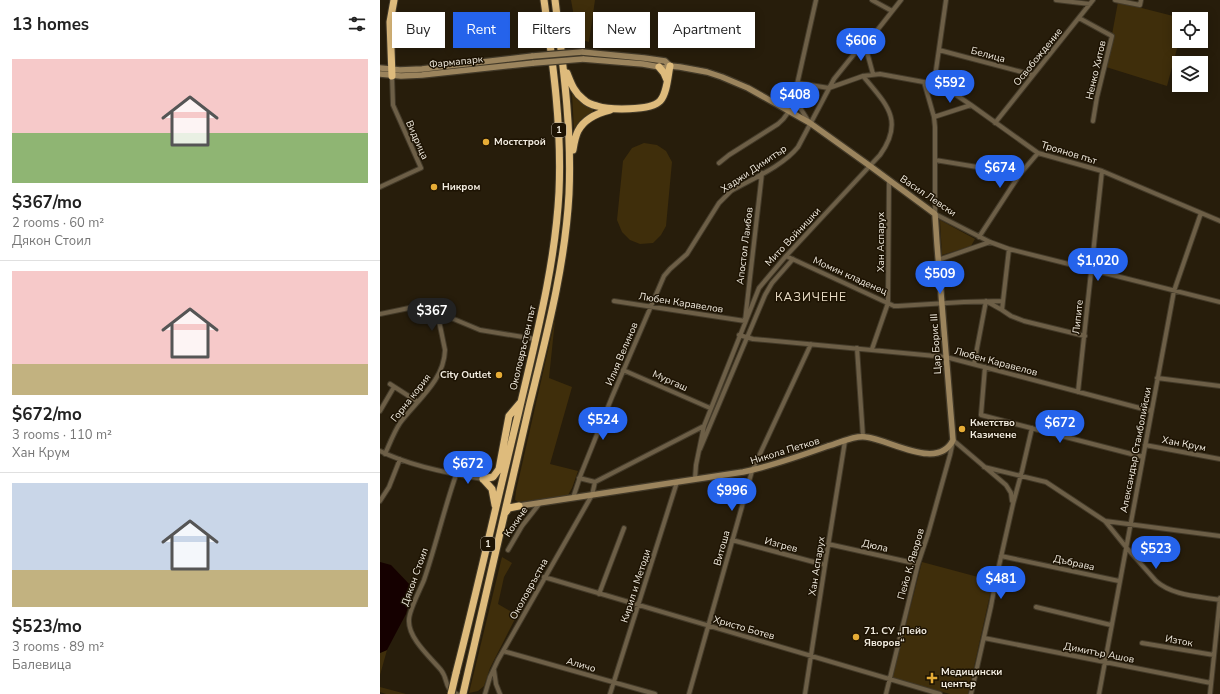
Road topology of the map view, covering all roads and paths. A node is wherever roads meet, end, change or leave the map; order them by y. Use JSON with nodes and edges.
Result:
{"nodes":[{"id":1,"x":394,"y":0,"type":"edge"},
{"id":2,"x":544,"y":0,"type":"edge"},
{"id":3,"x":555,"y":0,"type":"edge"},
{"id":4,"x":816,"y":0,"type":"edge"},
{"id":5,"x":872,"y":0,"type":"edge"},
{"id":6,"x":901,"y":0,"type":"edge"},
{"id":7,"x":946,"y":0,"type":"edge"},
{"id":8,"x":1056,"y":0,"type":"edge"},
{"id":9,"x":1115,"y":0,"type":"edge"},
{"id":10,"x":1142,"y":0,"type":"edge"},
{"id":11,"x":1091,"y":2,"type":"edge"},
{"id":12,"x":892,"y":11,"type":"junction"},
{"id":13,"x":1079,"y":18,"type":"junction"},
{"id":14,"x":865,"y":45,"type":"junction"},
{"id":15,"x":939,"y":50,"type":"junction"},
{"id":16,"x":533,"y":56,"type":"joint"},
{"id":17,"x":534,"y":63,"type":"joint"},
{"id":18,"x":564,"y":66,"type":"junction"},
{"id":19,"x":670,"y":66,"type":"junction"},
{"id":20,"x":659,"y":67,"type":"junction"},
{"id":21,"x":380,"y":68,"type":"edge"},
{"id":22,"x":392,"y":72,"type":"junction"},
{"id":23,"x":380,"y":74,"type":"edge"},
{"id":24,"x":873,"y":74,"type":"junction"},
{"id":25,"x":1033,"y":75,"type":"junction"},
{"id":26,"x":863,"y":76,"type":"junction"},
{"id":27,"x":667,"y":80,"type":"junction"},
{"id":28,"x":924,"y":82,"type":"junction"},
{"id":29,"x":797,"y":84,"type":"junction"},
{"id":30,"x":934,"y":84,"type":"junction"},
{"id":31,"x":829,"y":88,"type":"junction"},
{"id":32,"x":794,"y":98,"type":"junction"},
{"id":33,"x":971,"y":105,"type":"junction"},
{"id":34,"x":616,"y":109,"type":"junction"},
{"id":35,"x":790,"y":111,"type":"junction"},
{"id":36,"x":934,"y":117,"type":"junction"},
{"id":37,"x":1093,"y":121,"type":"dead end"},
{"id":38,"x":810,"y":123,"type":"junction"},
{"id":39,"x":995,"y":123,"type":"junction"},
{"id":40,"x":1038,"y":153,"type":"junction"},
{"id":41,"x":570,"y":160,"type":"junction"},
{"id":42,"x":935,"y":160,"type":"junction"},
{"id":43,"x":719,"y":162,"type":"dead end"},
{"id":44,"x":870,"y":166,"type":"junction"},
{"id":45,"x":1102,"y":172,"type":"junction"},
{"id":46,"x":762,"y":173,"type":"junction"},
{"id":47,"x":1020,"y":174,"type":"junction"},
{"id":48,"x":889,"y":181,"type":"junction"},
{"id":49,"x":380,"y":187,"type":"edge"},
{"id":50,"x":1201,"y":213,"type":"junction"},
{"id":51,"x":935,"y":214,"type":"junction"},
{"id":52,"x":1220,"y":221,"type":"edge"},
{"id":53,"x":979,"y":237,"type":"junction"},
{"id":54,"x":990,"y":242,"type":"junction"},
{"id":55,"x":1009,"y":249,"type":"junction"},
{"id":56,"x":786,"y":256,"type":"junction"},
{"id":57,"x":793,"y":260,"type":"junction"},
{"id":58,"x":938,"y":260,"type":"junction"},
{"id":59,"x":1091,"y":270,"type":"junction"},
{"id":60,"x":1174,"y":291,"type":"junction"},
{"id":61,"x":614,"y":301,"type":"dead end"},
{"id":62,"x":986,"y":301,"type":"junction"},
{"id":63,"x":1003,"y":301,"type":"junction"},
{"id":64,"x":1220,"y":302,"type":"edge"},
{"id":65,"x":888,"y":303,"type":"junction"},
{"id":66,"x":942,"y":303,"type":"junction"},
{"id":67,"x":651,"y":306,"type":"junction"},
{"id":68,"x":1002,"y":310,"type":"junction"},
{"id":69,"x":437,"y":312,"type":"junction"},
{"id":70,"x":380,"y":314,"type":"edge"},
{"id":71,"x":745,"y":321,"type":"junction"},
{"id":72,"x":739,"y":335,"type":"junction"},
{"id":73,"x":1084,"y":336,"type":"junction"},
{"id":74,"x":747,"y":338,"type":"junction"},
{"id":75,"x":535,"y":340,"type":"junction"},
{"id":76,"x":811,"y":344,"type":"junction"},
{"id":77,"x":857,"y":348,"type":"junction"},
{"id":78,"x":872,"y":350,"type":"junction"},
{"id":79,"x":946,"y":357,"type":"junction"},
{"id":80,"x":974,"y":364,"type":"junction"},
{"id":81,"x":985,"y":367,"type":"junction"},
{"id":82,"x":624,"y":370,"type":"junction"},
{"id":83,"x":1157,"y":378,"type":"junction"},
{"id":84,"x":1220,"y":386,"type":"edge"},
{"id":85,"x":1078,"y":392,"type":"junction"},
{"id":86,"x":418,"y":402,"type":"junction"},
{"id":87,"x":520,"y":403,"type":"junction"},
{"id":88,"x":710,"y":408,"type":"junction"},
{"id":89,"x":380,"y":411,"type":"edge"},
{"id":90,"x":1151,"y":411,"type":"junction"},
{"id":91,"x":704,"y":426,"type":"junction"},
{"id":92,"x":1032,"y":428,"type":"junction"},
{"id":93,"x":863,"y":437,"type":"junction"},
{"id":94,"x":953,"y":440,"type":"junction"},
{"id":95,"x":845,"y":441,"type":"junction"},
{"id":96,"x":1145,"y":444,"type":"junction"},
{"id":97,"x":380,"y":451,"type":"edge"},
{"id":98,"x":385,"y":454,"type":"junction"},
{"id":99,"x":698,"y":454,"type":"junction"},
{"id":100,"x":1143,"y":457,"type":"junction"},
{"id":101,"x":1220,"y":458,"type":"edge"},
{"id":102,"x":400,"y":459,"type":"junction"},
{"id":103,"x":984,"y":467,"type":"junction"},
{"id":104,"x":752,"y":470,"type":"junction"},
{"id":105,"x":456,"y":475,"type":"junction"},
{"id":106,"x":1021,"y":475,"type":"junction"},
{"id":107,"x":579,"y":478,"type":"junction"},
{"id":108,"x":483,"y":479,"type":"junction"},
{"id":109,"x":695,"y":479,"type":"junction"},
{"id":110,"x":595,"y":482,"type":"junction"},
{"id":111,"x":677,"y":482,"type":"junction"},
{"id":112,"x":592,"y":495,"type":"junction"},
{"id":113,"x":509,"y":496,"type":"junction"},
{"id":114,"x":573,"y":498,"type":"junction"},
{"id":115,"x":380,"y":501,"type":"edge"},
{"id":116,"x":540,"y":503,"type":"junction"},
{"id":117,"x":1013,"y":504,"type":"junction"},
{"id":118,"x":519,"y":506,"type":"junction"},
{"id":119,"x":496,"y":510,"type":"junction"},
{"id":120,"x":506,"y":512,"type":"junction"},
{"id":121,"x":1105,"y":521,"type":"junction"},
{"id":122,"x":1130,"y":524,"type":"junction"},
{"id":123,"x":624,"y":528,"type":"dead end"},
{"id":124,"x":1220,"y":536,"type":"edge"},
{"id":125,"x":732,"y":540,"type":"junction"},
{"id":126,"x":828,"y":544,"type":"junction"},
{"id":127,"x":1126,"y":547,"type":"junction"},
{"id":128,"x":508,"y":550,"type":"dead end"},
{"id":129,"x":1001,"y":556,"type":"junction"},
{"id":130,"x":918,"y":564,"type":"junction"},
{"id":131,"x":825,"y":565,"type":"junction"},
{"id":132,"x":544,"y":577,"type":"junction"},
{"id":133,"x":1119,"y":581,"type":"junction"},
{"id":134,"x":599,"y":594,"type":"junction"},
{"id":135,"x":1220,"y":599,"type":"edge"},
{"id":136,"x":638,"y":605,"type":"junction"},
{"id":137,"x":1036,"y":607,"type":"dead end"},
{"id":138,"x":708,"y":625,"type":"junction"},
{"id":139,"x":1111,"y":625,"type":"junction"},
{"id":140,"x":984,"y":638,"type":"junction"},
{"id":141,"x":1142,"y":643,"type":"dead end"},
{"id":142,"x":503,"y":651,"type":"junction"},
{"id":143,"x":1214,"y":655,"type":"junction"},
{"id":144,"x":811,"y":656,"type":"junction"},
{"id":145,"x":1104,"y":662,"type":"junction"},
{"id":146,"x":494,"y":668,"type":"junction"},
{"id":147,"x":889,"y":679,"type":"junction"},
{"id":148,"x":1212,"y":682,"type":"junction"},
{"id":149,"x":614,"y":683,"type":"junction"},
{"id":150,"x":451,"y":694,"type":"edge"},
{"id":151,"x":457,"y":694,"type":"edge"},
{"id":152,"x":463,"y":694,"type":"edge"},
{"id":153,"x":485,"y":694,"type":"edge"},
{"id":154,"x":500,"y":694,"type":"edge"},
{"id":155,"x":610,"y":694,"type":"edge"},
{"id":156,"x":654,"y":694,"type":"edge"},
{"id":157,"x":689,"y":694,"type":"edge"},
{"id":158,"x":805,"y":694,"type":"edge"},
{"id":159,"x":886,"y":694,"type":"edge"},
{"id":160,"x":940,"y":694,"type":"edge"},
{"id":161,"x":971,"y":694,"type":"edge"},
{"id":162,"x":1098,"y":694,"type":"edge"},
{"id":163,"x":1210,"y":694,"type":"edge"}],
"edges":[{"from":1,"to":22,"type":"highway"},
{"from":2,"to":75,"type":"highway","name":"Околовръстен път","number":"1"},
{"from":3,"to":18,"type":"highway","name":"Околовръстен път","number":"1"},
{"from":4,"to":29,"type":"street"},
{"from":5,"to":12,"type":"street"},
{"from":6,"to":12,"type":"street"},
{"from":7,"to":15,"type":"street"},
{"from":8,"to":11,"type":"street"},
{"from":9,"to":10,"type":"street"},
{"from":11,"to":13,"type":"street","name":"Освобождение"},
{"from":12,"to":14,"type":"street"},
{"from":13,"to":25,"type":"street","name":"Освобождение"},
{"from":13,"to":37,"type":"street","name":"Ненко Хитов"},
{"from":14,"to":24,"type":"street"},
{"from":14,"to":31,"type":"street","name":"Хаджи Димитър"},
{"from":15,"to":25,"type":"street","name":"Белица"},
{"from":15,"to":30,"type":"street"},
{"from":16,"to":19,"type":"street","name":"Васил Левски","bridge":true},
{"from":16,"to":22,"type":"street","name":"Фармапарк"},
{"from":17,"to":20,"type":"street","name":"Васил Левски","bridge":true},
{"from":17,"to":22,"type":"street","name":"Фармапарк"},
{"from":18,"to":34,"type":"highway"},
{"from":18,"to":41,"type":"highway","name":"Околовръстен път","number":"1"},
{"from":19,"to":20,"type":"street","name":"Васил Левски"},
{"from":19,"to":27,"type":"highway"},
{"from":19,"to":35,"type":"street","name":"Васил Левски"},
{"from":20,"to":27,"type":"highway"},
{"from":21,"to":22,"type":"street","name":"Фармапарк"},
{"from":22,"to":23,"type":"street","name":"Фармапарк"},
{"from":22,"to":49,"type":"street","name":"Видрица"},
{"from":24,"to":26,"type":"street"},
{"from":24,"to":28,"type":"street"},
{"from":25,"to":39,"type":"street","name":"Освобождение"},
{"from":26,"to":31,"type":"street"},
{"from":26,"to":44,"type":"street","name":"Мито Войнишки"},
{"from":27,"to":34,"type":"highway"},
{"from":28,"to":30,"type":"street","name":"Троянов път"},
{"from":28,"to":36,"type":"street","name":"Цар Борис III"},
{"from":29,"to":31,"type":"street"},
{"from":29,"to":32,"type":"street"},
{"from":30,"to":33,"type":"street","name":"Троянов път"},
{"from":31,"to":38,"type":"street","name":"Хаджи Димитър"},
{"from":32,"to":35,"type":"street"},
{"from":32,"to":38,"type":"street"},
{"from":33,"to":36,"type":"street"},
{"from":33,"to":39,"type":"street","name":"Троянов път"},
{"from":34,"to":41,"type":"highway"},
{"from":35,"to":38,"type":"street","name":"Васил Левски"},
{"from":35,"to":43,"type":"street"},
{"from":36,"to":42,"type":"street","name":"Цар Борис III"},
{"from":38,"to":44,"type":"street","name":"Васил Левски"},
{"from":38,"to":46,"type":"street","name":"Хаджи Димитър"},
{"from":39,"to":40,"type":"street","name":"Троянов път"},
{"from":40,"to":45,"type":"street","name":"Троянов път"},
{"from":40,"to":47,"type":"street"},
{"from":41,"to":113,"type":"highway","name":"Околовръстен път","number":"1"},
{"from":42,"to":47,"type":"street"},
{"from":42,"to":51,"type":"street","name":"Цар Борис III"},
{"from":44,"to":48,"type":"street","name":"Васил Левски"},
{"from":44,"to":56,"type":"street","name":"Мито Войнишки"},
{"from":45,"to":50,"type":"street","name":"Троянов път"},
{"from":45,"to":59,"type":"street","name":"Липите"},
{"from":46,"to":67,"type":"street","name":"Хаджи Димитър"},
{"from":46,"to":71,"type":"street","name":"Апостол Ламбов"},
{"from":47,"to":53,"type":"street"},
{"from":48,"to":51,"type":"street","name":"Васил Левски"},
{"from":48,"to":65,"type":"street","name":"Хан Аспарух"},
{"from":50,"to":52,"type":"street","name":"Троянов път"},
{"from":50,"to":60,"type":"street","name":"Александър Стамболийски"},
{"from":51,"to":53,"type":"street","name":"Васил Левски"},
{"from":51,"to":58,"type":"street","name":"Цар Борис III"},
{"from":53,"to":54,"type":"street","name":"Васил Левски"},
{"from":54,"to":55,"type":"street","name":"Васил Левски"},
{"from":54,"to":58,"type":"street"},
{"from":55,"to":59,"type":"street","name":"Васил Левски"},
{"from":55,"to":63,"type":"street"},
{"from":56,"to":57,"type":"street","name":"Момин кладенец"},
{"from":56,"to":71,"type":"street","name":"Мито Войнишки"},
{"from":57,"to":65,"type":"street","name":"Момин кладенец"},
{"from":57,"to":74,"type":"street","name":"Мито Войнишки"},
{"from":58,"to":66,"type":"street","name":"Цар Борис III"},
{"from":59,"to":60,"type":"street","name":"Васил Левски"},
{"from":59,"to":73,"type":"street","name":"Липите"},
{"from":60,"to":64,"type":"street","name":"Васил Левски"},
{"from":60,"to":83,"type":"street","name":"Александър Стамболийски"},
{"from":61,"to":67,"type":"street","name":"Любен Каравелов"},
{"from":62,"to":63,"type":"street","name":"Момин кладенец"},
{"from":62,"to":66,"type":"street","name":"Момин кладенец"},
{"from":62,"to":68,"type":"street"},
{"from":62,"to":80,"type":"street"},
{"from":63,"to":68,"type":"street"},
{"from":65,"to":66,"type":"street","name":"Момин кладенец"},
{"from":65,"to":78,"type":"street","name":"Хан Аспарух"},
{"from":66,"to":79,"type":"street","name":"Цар Борис III"},
{"from":67,"to":71,"type":"street","name":"Любен Каравелов"},
{"from":67,"to":82,"type":"street","name":"Илия Велинов"},
{"from":68,"to":73,"type":"street"},
{"from":69,"to":70,"type":"street"},
{"from":69,"to":75,"type":"street"},
{"from":69,"to":86,"type":"street","name":"Горна кория"},
{"from":71,"to":72,"type":"street","name":"Мито Войнишки"},
{"from":72,"to":74,"type":"street","name":"Любен Каравелов"},
{"from":72,"to":88,"type":"street","name":"Мито Войнишки"},
{"from":73,"to":85,"type":"street","name":"Липите"},
{"from":74,"to":76,"type":"street","name":"Любен Каравелов"},
{"from":74,"to":99,"type":"street","name":"Мито Войнишки"},
{"from":75,"to":87,"type":"highway","name":"Околовръстен път","number":"1"},
{"from":76,"to":77,"type":"street","name":"Любен Каравелов"},
{"from":76,"to":104,"type":"street","name":"Витоша"},
{"from":77,"to":78,"type":"street","name":"Любен Каравелов"},
{"from":77,"to":93,"type":"street"},
{"from":78,"to":79,"type":"street","name":"Любен Каравелов"},
{"from":79,"to":80,"type":"street","name":"Любен Каравелов"},
{"from":79,"to":94,"type":"street","name":"Цар Борис III"},
{"from":80,"to":81,"type":"street","name":"Любен Каравелов"},
{"from":81,"to":85,"type":"street","name":"Любен Каравелов"},
{"from":81,"to":92,"type":"street"},
{"from":82,"to":88,"type":"street","name":"Мургаш"},
{"from":82,"to":107,"type":"street","name":"Илия Велинов"},
{"from":83,"to":84,"type":"street"},
{"from":83,"to":90,"type":"street","name":"Александър Стамболийски"},
{"from":85,"to":90,"type":"street","name":"Любен Каравелов"},
{"from":86,"to":89,"type":"street"},
{"from":86,"to":98,"type":"street","name":"Горна кория"},
{"from":87,"to":108,"type":"highway"},
{"from":87,"to":119,"type":"highway","name":"Околовръстен път","number":"1"},
{"from":88,"to":91,"type":"street","name":"Мито Войнишки"},
{"from":90,"to":96,"type":"street","name":"Александър Стамболийски"},
{"from":91,"to":99,"type":"street","name":"Мито Войнишки"},
{"from":91,"to":110,"type":"street"},
{"from":92,"to":100,"type":"street"},
{"from":92,"to":106,"type":"street"},
{"from":93,"to":94,"type":"street","name":"Никола Петков"},
{"from":93,"to":95,"type":"street","name":"Никола Петков"},
{"from":94,"to":103,"type":"street"},
{"from":94,"to":130,"type":"street","name":"Пейо К. Яворов"},
{"from":95,"to":104,"type":"street","name":"Никола Петков"},
{"from":95,"to":126,"type":"street","name":"Хан Аспарух"},
{"from":96,"to":100,"type":"street","name":"Александър Стамболийски"},
{"from":96,"to":101,"type":"street","name":"Хан Крум"},
{"from":97,"to":98,"type":"street"},
{"from":98,"to":102,"type":"street"},
{"from":99,"to":109,"type":"street","name":"Мито Войнишки"},
{"from":100,"to":122,"type":"street","name":"Александър Стамболийски"},
{"from":102,"to":105,"type":"street"},
{"from":102,"to":115,"type":"street"},
{"from":103,"to":106,"type":"street"},
{"from":103,"to":117,"type":"street"},
{"from":104,"to":109,"type":"street","name":"Никола Петков"},
{"from":104,"to":125,"type":"street","name":"Витоша"},
{"from":105,"to":108,"type":"street"},
{"from":105,"to":151,"type":"street","name":"Дякон Стоил"},
{"from":106,"to":117,"type":"street"},
{"from":106,"to":121,"type":"street"},
{"from":107,"to":110,"type":"street"},
{"from":107,"to":114,"type":"street","name":"Илия Велинов"},
{"from":108,"to":119,"type":"highway"},
{"from":109,"to":111,"type":"street","name":"Никола Петков"},
{"from":110,"to":112,"type":"street"},
{"from":111,"to":112,"type":"street","name":"Никола Петков"},
{"from":111,"to":136,"type":"street","name":"Кирил и Методи"},
{"from":112,"to":114,"type":"street","name":"Никола Петков"},
{"from":112,"to":132,"type":"street","name":"Околовръстна"},
{"from":113,"to":118,"type":"highway"},
{"from":113,"to":120,"type":"highway","name":"Околовръстен път","number":"1"},
{"from":114,"to":116,"type":"street","name":"Никола Петков"},
{"from":116,"to":118,"type":"street","name":"Никола Петков"},
{"from":116,"to":128,"type":"street","name":"Кокиче"},
{"from":117,"to":129,"type":"street"},
{"from":118,"to":120,"type":"highway"},
{"from":119,"to":150,"type":"highway","name":"Околовръстен път","number":"1","bridge":true},
{"from":120,"to":152,"type":"highway","name":"Околовръстен път","number":"1"},
{"from":121,"to":122,"type":"street"},
{"from":121,"to":127,"type":"street"},
{"from":122,"to":124,"type":"street"},
{"from":122,"to":127,"type":"street","name":"Александър Стамболийски"},
{"from":123,"to":134,"type":"street"},
{"from":125,"to":131,"type":"street","name":"Изгрев"},
{"from":125,"to":138,"type":"street","name":"Витоша"},
{"from":126,"to":130,"type":"street","name":"Дюла"},
{"from":126,"to":131,"type":"street","name":"Хан Аспарух"},
{"from":127,"to":133,"type":"street","name":"Александър Стамболийски"},
{"from":127,"to":135,"type":"street"},
{"from":129,"to":133,"type":"street","name":"Дъбрава"},
{"from":129,"to":140,"type":"street"},
{"from":130,"to":147,"type":"street","name":"Пейо К. Яворов"},
{"from":131,"to":144,"type":"street","name":"Хан Аспарух"},
{"from":132,"to":134,"type":"street","name":"Христо Ботев"},
{"from":132,"to":142,"type":"street","name":"Околовръстна"},
{"from":133,"to":139,"type":"street","name":"Александър Стамболийски"},
{"from":134,"to":136,"type":"street","name":"Христо Ботев"},
{"from":135,"to":143,"type":"street"},
{"from":136,"to":138,"type":"street","name":"Христо Ботев"},
{"from":136,"to":149,"type":"street","name":"Кирил и Методи"},
{"from":137,"to":139,"type":"street"},
{"from":138,"to":144,"type":"street","name":"Христо Ботев"},
{"from":138,"to":157,"type":"street","name":"Витоша"},
{"from":139,"to":145,"type":"street","name":"Александър Стамболийски"},
{"from":140,"to":145,"type":"street","name":"Димитър Ашов"},
{"from":140,"to":161,"type":"street"},
{"from":141,"to":143,"type":"street","name":"Изток"},
{"from":142,"to":146,"type":"street","name":"Околовръстна"},
{"from":142,"to":149,"type":"street","name":"Аличо"},
{"from":143,"to":148,"type":"street"},
{"from":144,"to":147,"type":"street","name":"Христо Ботев"},
{"from":144,"to":158,"type":"street","name":"Хан Аспарух"},
{"from":145,"to":148,"type":"street","name":"Димитър Ашов"},
{"from":145,"to":162,"type":"street","name":"Александър Стамболийски"},
{"from":146,"to":153,"type":"street","name":"Околовръстна"},
{"from":146,"to":154,"type":"street"},
{"from":147,"to":159,"type":"street","name":"Пейо К. Яворов"},
{"from":147,"to":160,"type":"street","name":"Христо Ботев"},
{"from":148,"to":163,"type":"street"},
{"from":149,"to":155,"type":"street","name":"Кирил и Методи"},
{"from":149,"to":156,"type":"street","name":"Аличо"}]}
